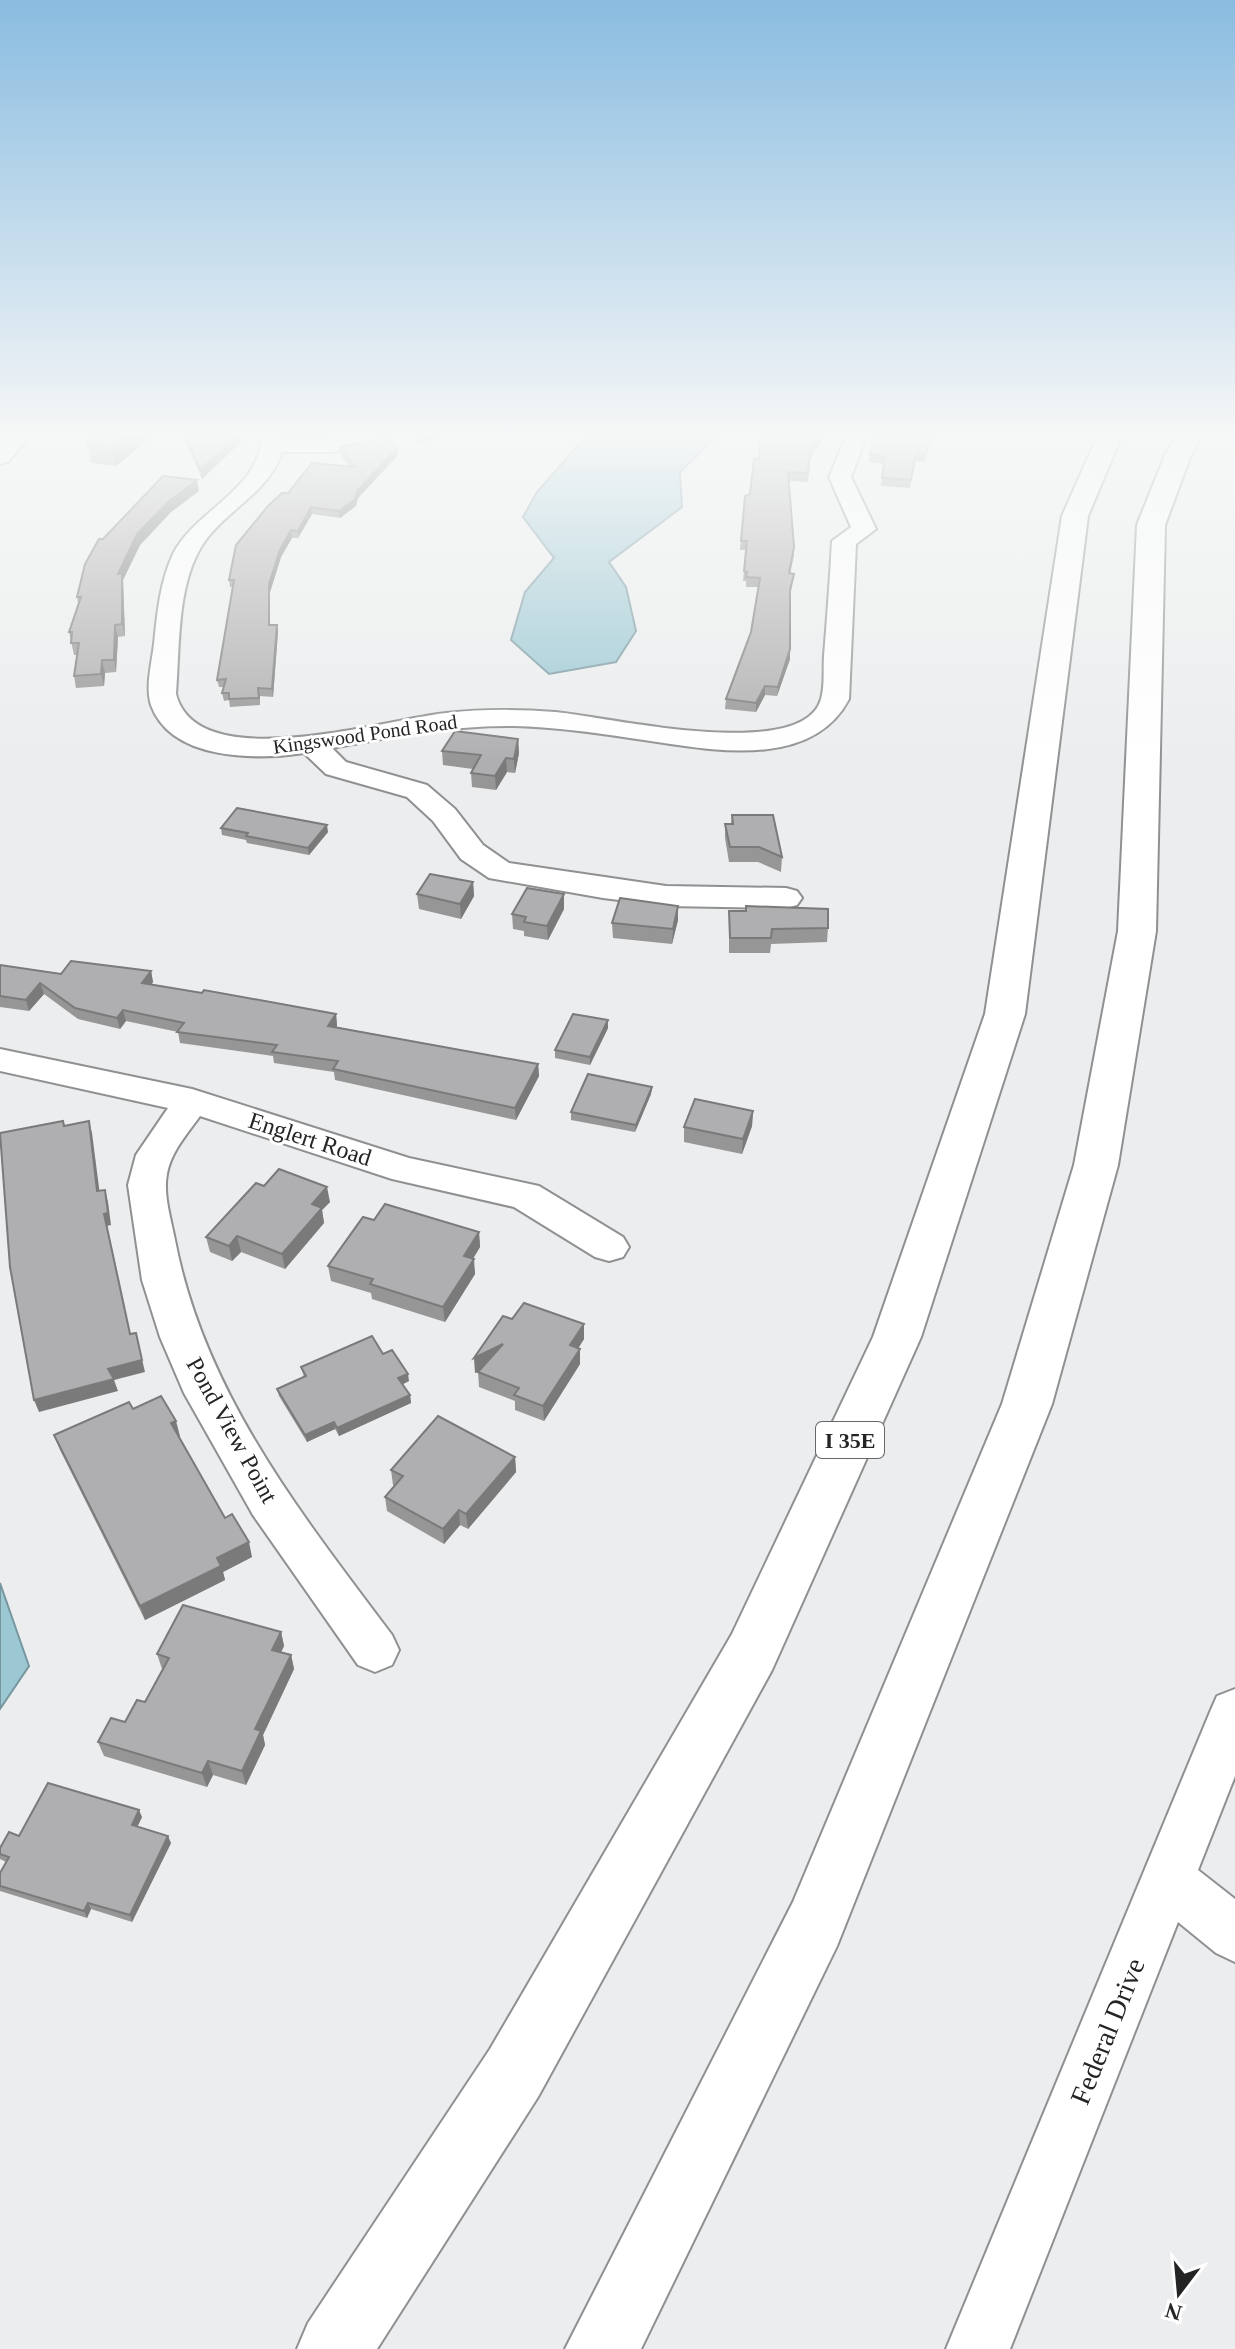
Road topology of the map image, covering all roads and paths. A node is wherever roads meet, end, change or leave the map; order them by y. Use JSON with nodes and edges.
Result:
{"nodes":[{"id":1,"x":192,"y":545,"type":"edge"},
{"id":2,"x":844,"y":545,"type":"edge"},
{"id":3,"x":1071,"y":545,"type":"edge"},
{"id":4,"x":1150,"y":545,"type":"edge"},
{"id":5,"x":311,"y":743,"type":"junction"},
{"id":6,"x":786,"y":898,"type":"dead end"},
{"id":7,"x":0,"y":1060,"type":"edge"},
{"id":8,"x":192,"y":1101,"type":"junction"},
{"id":9,"x":609,"y":1247,"type":"dead end"},
{"id":10,"x":375,"y":1650,"type":"dead end"},
{"id":11,"x":1235,"y":1712,"type":"edge"},
{"id":12,"x":1168,"y":1880,"type":"junction"},
{"id":13,"x":1235,"y":1934,"type":"edge"},
{"id":14,"x":334,"y":2349,"type":"edge"},
{"id":15,"x":602,"y":2349,"type":"edge"},
{"id":16,"x":978,"y":2349,"type":"edge"}],
"edges":[{"from":1,"to":5,"type":"street","name":"Kingswood Pond Road"},
{"from":2,"to":5,"type":"street","name":"Kingswood Pond Road"},
{"from":3,"to":14,"type":"main road","number":"I 35E"},
{"from":4,"to":15,"type":"main road"},
{"from":5,"to":6,"type":"street"},
{"from":7,"to":8,"type":"street","name":"Englert Road"},
{"from":8,"to":9,"type":"street","name":"Englert Road"},
{"from":8,"to":10,"type":"street","name":"Pond View Point"},
{"from":11,"to":12,"type":"street","name":"Federal Drive"},
{"from":12,"to":13,"type":"street"},
{"from":12,"to":16,"type":"street","name":"Federal Drive"}]}
